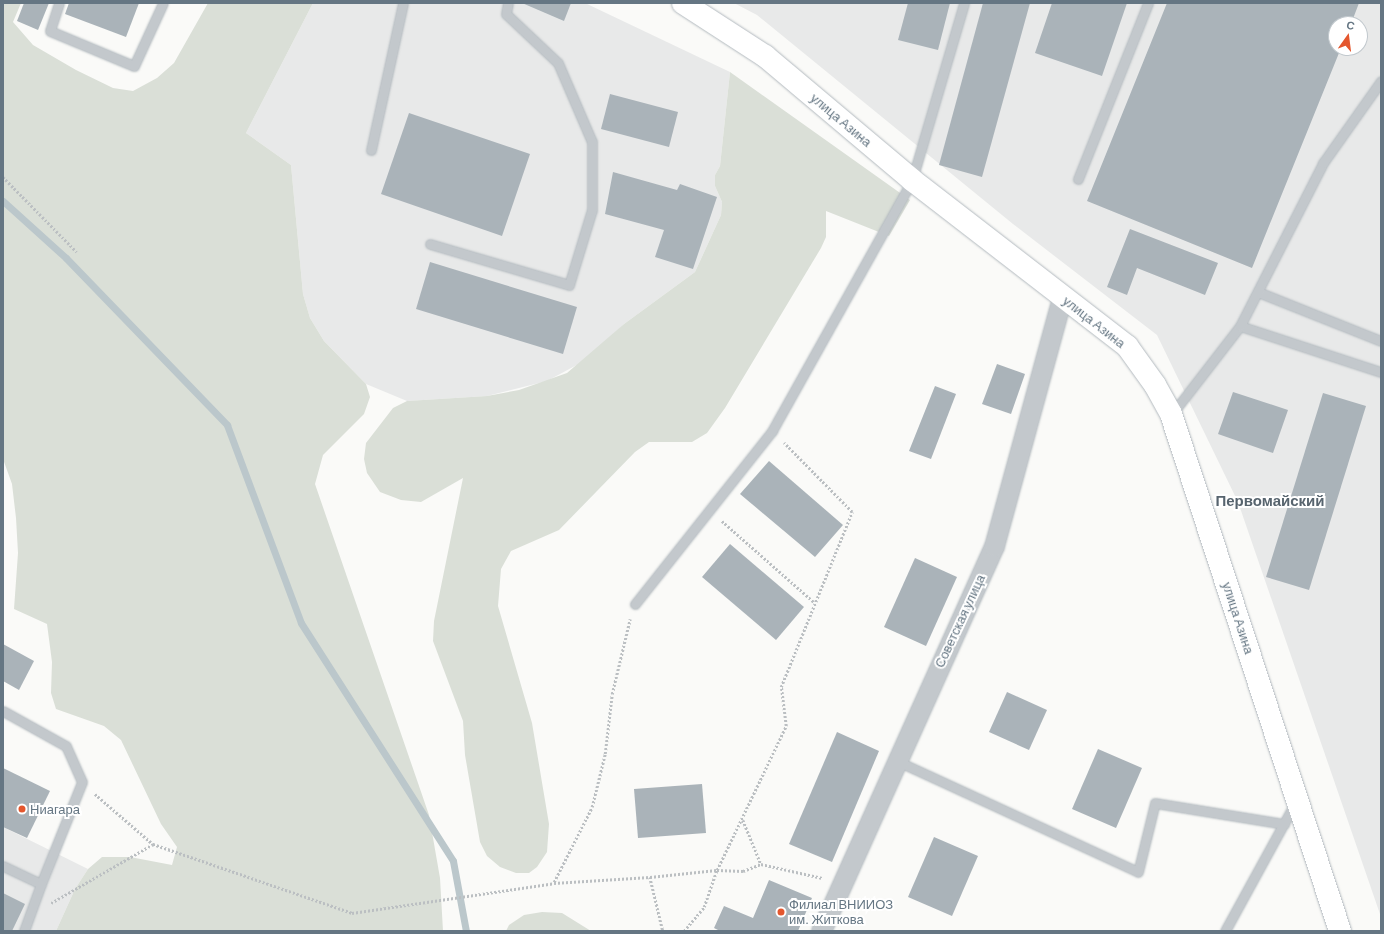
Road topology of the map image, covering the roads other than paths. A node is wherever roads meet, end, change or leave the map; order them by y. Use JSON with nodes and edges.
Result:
{"nodes":[{"id":1,"x":59,"y":3,"type":"edge"},
{"id":2,"x":163,"y":3,"type":"edge"},
{"id":3,"x":403,"y":3,"type":"edge"},
{"id":4,"x":508,"y":3,"type":"edge"},
{"id":5,"x":682,"y":3,"type":"edge"},
{"id":6,"x":964,"y":3,"type":"edge"},
{"id":7,"x":1148,"y":3,"type":"edge"},
{"id":8,"x":1381,"y":81,"type":"edge"},
{"id":9,"x":370,"y":150,"type":"dead end"},
{"id":10,"x":1078,"y":179,"type":"dead end"},
{"id":11,"x":912,"y":180,"type":"junction"},
{"id":12,"x":430,"y":244,"type":"dead end"},
{"id":13,"x":1258,"y":292,"type":"junction"},
{"id":14,"x":1062,"y":297,"type":"junction"},
{"id":15,"x":1240,"y":326,"type":"junction"},
{"id":16,"x":1381,"y":341,"type":"edge"},
{"id":17,"x":1381,"y":372,"type":"edge"},
{"id":18,"x":1171,"y":414,"type":"junction"},
{"id":19,"x":634,"y":604,"type":"road end"},
{"id":20,"x":3,"y":711,"type":"edge"},
{"id":21,"x":896,"y":760,"type":"junction"},
{"id":22,"x":1296,"y":802,"type":"junction"},
{"id":23,"x":1284,"y":824,"type":"junction"},
{"id":24,"x":3,"y":866,"type":"edge"},
{"id":25,"x":42,"y":884,"type":"junction"},
{"id":26,"x":24,"y":931,"type":"edge"},
{"id":27,"x":821,"y":931,"type":"edge"},
{"id":28,"x":1225,"y":931,"type":"edge"},
{"id":29,"x":1340,"y":931,"type":"edge"}],
"edges":[{"from":1,"to":2,"type":"lane"},
{"from":3,"to":9,"type":"lane"},
{"from":4,"to":12,"type":"lane"},
{"from":5,"to":11,"type":"street","name":"улица Азина"},
{"from":6,"to":11,"type":"lane"},
{"from":7,"to":10,"type":"lane"},
{"from":8,"to":13,"type":"lane"},
{"from":11,"to":14,"type":"street","name":"улица Азина"},
{"from":11,"to":19,"type":"lane"},
{"from":13,"to":15,"type":"lane"},
{"from":13,"to":16,"type":"lane"},
{"from":14,"to":18,"type":"street","name":"улица Азина"},
{"from":14,"to":21,"type":"street","name":"Советская улица"},
{"from":15,"to":17,"type":"lane"},
{"from":15,"to":18,"type":"lane"},
{"from":18,"to":22,"type":"street","name":"улица Азина"},
{"from":20,"to":25,"type":"lane"},
{"from":21,"to":23,"type":"lane"},
{"from":21,"to":27,"type":"street","name":"Советская улица"},
{"from":22,"to":23,"type":"lane"},
{"from":22,"to":29,"type":"street","name":"улица Азина"},
{"from":23,"to":28,"type":"lane"},
{"from":24,"to":25,"type":"lane"},
{"from":25,"to":26,"type":"lane"}]}
